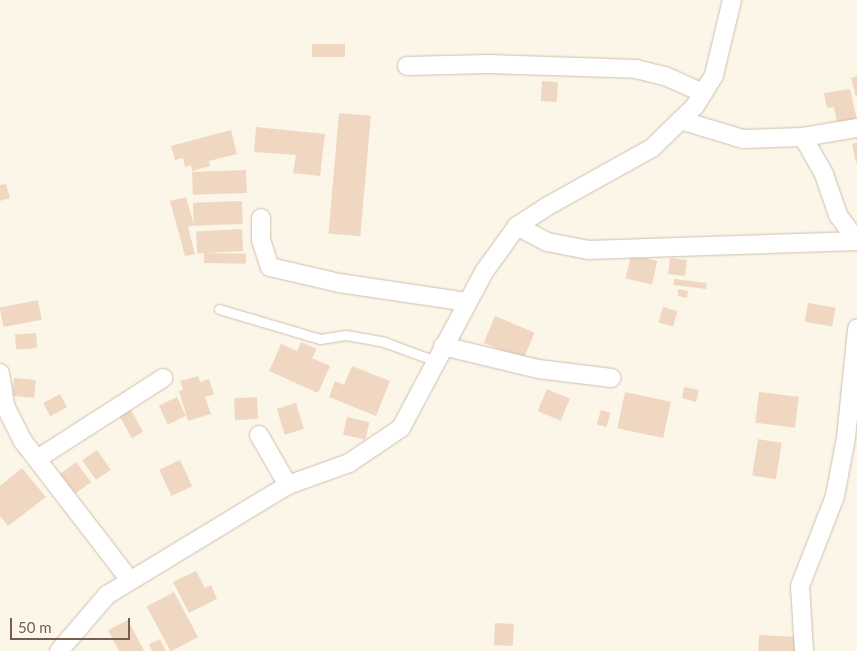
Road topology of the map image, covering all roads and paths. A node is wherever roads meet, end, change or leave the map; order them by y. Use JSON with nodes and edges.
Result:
{"nodes":[{"id":1,"x":732,"y":0,"type":"edge"},
{"id":2,"x":407,"y":66,"type":"dead end"},
{"id":3,"x":703,"y":93,"type":"junction"},
{"id":4,"x":683,"y":121,"type":"junction"},
{"id":5,"x":857,"y":128,"type":"edge"},
{"id":6,"x":803,"y":136,"type":"junction"},
{"id":7,"x":260,"y":218,"type":"dead end"},
{"id":8,"x":517,"y":226,"type":"junction"},
{"id":9,"x":857,"y":241,"type":"edge"},
{"id":10,"x":467,"y":302,"type":"junction"},
{"id":11,"x":219,"y":309,"type":"dead end"},
{"id":12,"x":857,"y":329,"type":"edge"},
{"id":13,"x":440,"y":354,"type":"junction"},
{"id":14,"x":0,"y":373,"type":"edge"},
{"id":15,"x":163,"y":378,"type":"dead end"},
{"id":16,"x":611,"y":378,"type":"dead end"},
{"id":17,"x":3,"y":407,"type":"edge"},
{"id":18,"x":260,"y":435,"type":"dead end"},
{"id":19,"x":37,"y":460,"type":"junction"},
{"id":20,"x":288,"y":485,"type":"junction"},
{"id":21,"x":130,"y":580,"type":"junction"},
{"id":22,"x":60,"y":651,"type":"edge"},
{"id":23,"x":804,"y":651,"type":"edge"}],
"edges":[{"from":1,"to":3,"type":"street"},
{"from":2,"to":3,"type":"street"},
{"from":3,"to":4,"type":"street"},
{"from":4,"to":6,"type":"street"},
{"from":4,"to":8,"type":"street"},
{"from":5,"to":6,"type":"street"},
{"from":6,"to":9,"type":"street"},
{"from":7,"to":10,"type":"street"},
{"from":8,"to":9,"type":"street"},
{"from":8,"to":10,"type":"street"},
{"from":10,"to":13,"type":"street"},
{"from":11,"to":13,"type":"lane"},
{"from":12,"to":23,"type":"street"},
{"from":13,"to":16,"type":"street"},
{"from":13,"to":20,"type":"street"},
{"from":14,"to":17,"type":"street"},
{"from":15,"to":19,"type":"street"},
{"from":17,"to":19,"type":"street"},
{"from":18,"to":20,"type":"street"},
{"from":19,"to":21,"type":"street"},
{"from":20,"to":21,"type":"street"},
{"from":21,"to":22,"type":"street"}]}
